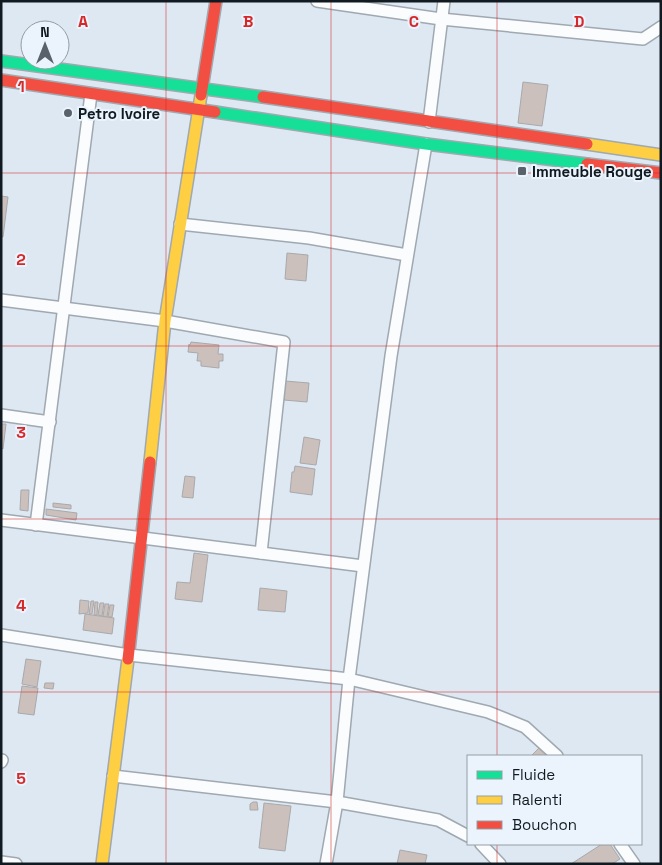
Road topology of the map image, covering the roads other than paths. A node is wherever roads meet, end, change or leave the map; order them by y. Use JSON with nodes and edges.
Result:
{"nodes":[{"id":1,"x":216,"y":1,"type":"edge"},
{"id":2,"x":317,"y":1,"type":"edge"},
{"id":3,"x":444,"y":1,"type":"edge"},
{"id":4,"x":341,"y":3,"type":"edge"},
{"id":5,"x":441,"y":19,"type":"junction"},
{"id":6,"x":661,"y":28,"type":"edge"},
{"id":7,"x":1,"y":61,"type":"edge"},
{"id":8,"x":1,"y":80,"type":"edge"},
{"id":9,"x":203,"y":88,"type":"junction"},
{"id":10,"x":91,"y":94,"type":"junction"},
{"id":11,"x":199,"y":109,"type":"junction"},
{"id":12,"x":429,"y":122,"type":"junction"},
{"id":13,"x":426,"y":144,"type":"junction"},
{"id":14,"x":661,"y":154,"type":"edge"},
{"id":15,"x":661,"y":173,"type":"edge"},
{"id":16,"x":180,"y":224,"type":"junction"},
{"id":17,"x":407,"y":254,"type":"junction"},
{"id":18,"x":1,"y":300,"type":"edge"},
{"id":19,"x":63,"y":310,"type":"junction"},
{"id":20,"x":165,"y":321,"type":"junction"},
{"id":21,"x":1,"y":415,"type":"edge"},
{"id":22,"x":50,"y":422,"type":"junction"},
{"id":23,"x":1,"y":520,"type":"edge"},
{"id":24,"x":36,"y":525,"type":"junction"},
{"id":25,"x":142,"y":538,"type":"junction"},
{"id":26,"x":261,"y":552,"type":"junction"},
{"id":27,"x":363,"y":566,"type":"junction"},
{"id":28,"x":1,"y":635,"type":"edge"},
{"id":29,"x":129,"y":655,"type":"junction"},
{"id":30,"x":349,"y":679,"type":"junction"},
{"id":31,"x":556,"y":755,"type":"edge"},
{"id":32,"x":114,"y":776,"type":"junction"},
{"id":33,"x":337,"y":802,"type":"junction"},
{"id":34,"x":467,"y":835,"type":"edge"},
{"id":35,"x":482,"y":845,"type":"edge"},
{"id":36,"x":621,"y":845,"type":"edge"},
{"id":37,"x":1,"y":862,"type":"edge"},
{"id":38,"x":16,"y":864,"type":"edge"},
{"id":39,"x":102,"y":864,"type":"edge"},
{"id":40,"x":326,"y":864,"type":"edge"},
{"id":41,"x":500,"y":864,"type":"edge"},
{"id":42,"x":634,"y":864,"type":"edge"}],
"edges":[{"from":1,"to":9,"type":"main road"},
{"from":2,"to":4,"type":"street"},
{"from":3,"to":5,"type":"street"},
{"from":4,"to":5,"type":"street"},
{"from":5,"to":6,"type":"street"},
{"from":5,"to":12,"type":"street"},
{"from":7,"to":9,"type":"main road"},
{"from":8,"to":10,"type":"main road"},
{"from":9,"to":11,"type":"main road"},
{"from":9,"to":12,"type":"main road"},
{"from":10,"to":11,"type":"main road"},
{"from":10,"to":19,"type":"street"},
{"from":11,"to":13,"type":"main road"},
{"from":11,"to":16,"type":"main road"},
{"from":12,"to":14,"type":"main road"},
{"from":13,"to":15,"type":"main road"},
{"from":13,"to":17,"type":"street"},
{"from":16,"to":17,"type":"street"},
{"from":16,"to":20,"type":"main road"},
{"from":17,"to":27,"type":"street"},
{"from":18,"to":19,"type":"street"},
{"from":19,"to":20,"type":"street"},
{"from":19,"to":22,"type":"street"},
{"from":20,"to":25,"type":"main road"},
{"from":20,"to":26,"type":"street"},
{"from":21,"to":22,"type":"street"},
{"from":22,"to":24,"type":"street"},
{"from":23,"to":24,"type":"street"},
{"from":24,"to":25,"type":"street"},
{"from":25,"to":26,"type":"street"},
{"from":25,"to":29,"type":"main road"},
{"from":26,"to":27,"type":"street"},
{"from":27,"to":30,"type":"street"},
{"from":28,"to":29,"type":"street"},
{"from":29,"to":30,"type":"street"},
{"from":29,"to":32,"type":"main road"},
{"from":30,"to":31,"type":"street"},
{"from":30,"to":33,"type":"street"},
{"from":32,"to":33,"type":"street"},
{"from":32,"to":39,"type":"main road"},
{"from":33,"to":34,"type":"street"},
{"from":33,"to":40,"type":"street"},
{"from":35,"to":41,"type":"street"},
{"from":36,"to":42,"type":"street"},
{"from":37,"to":38,"type":"street"}]}
